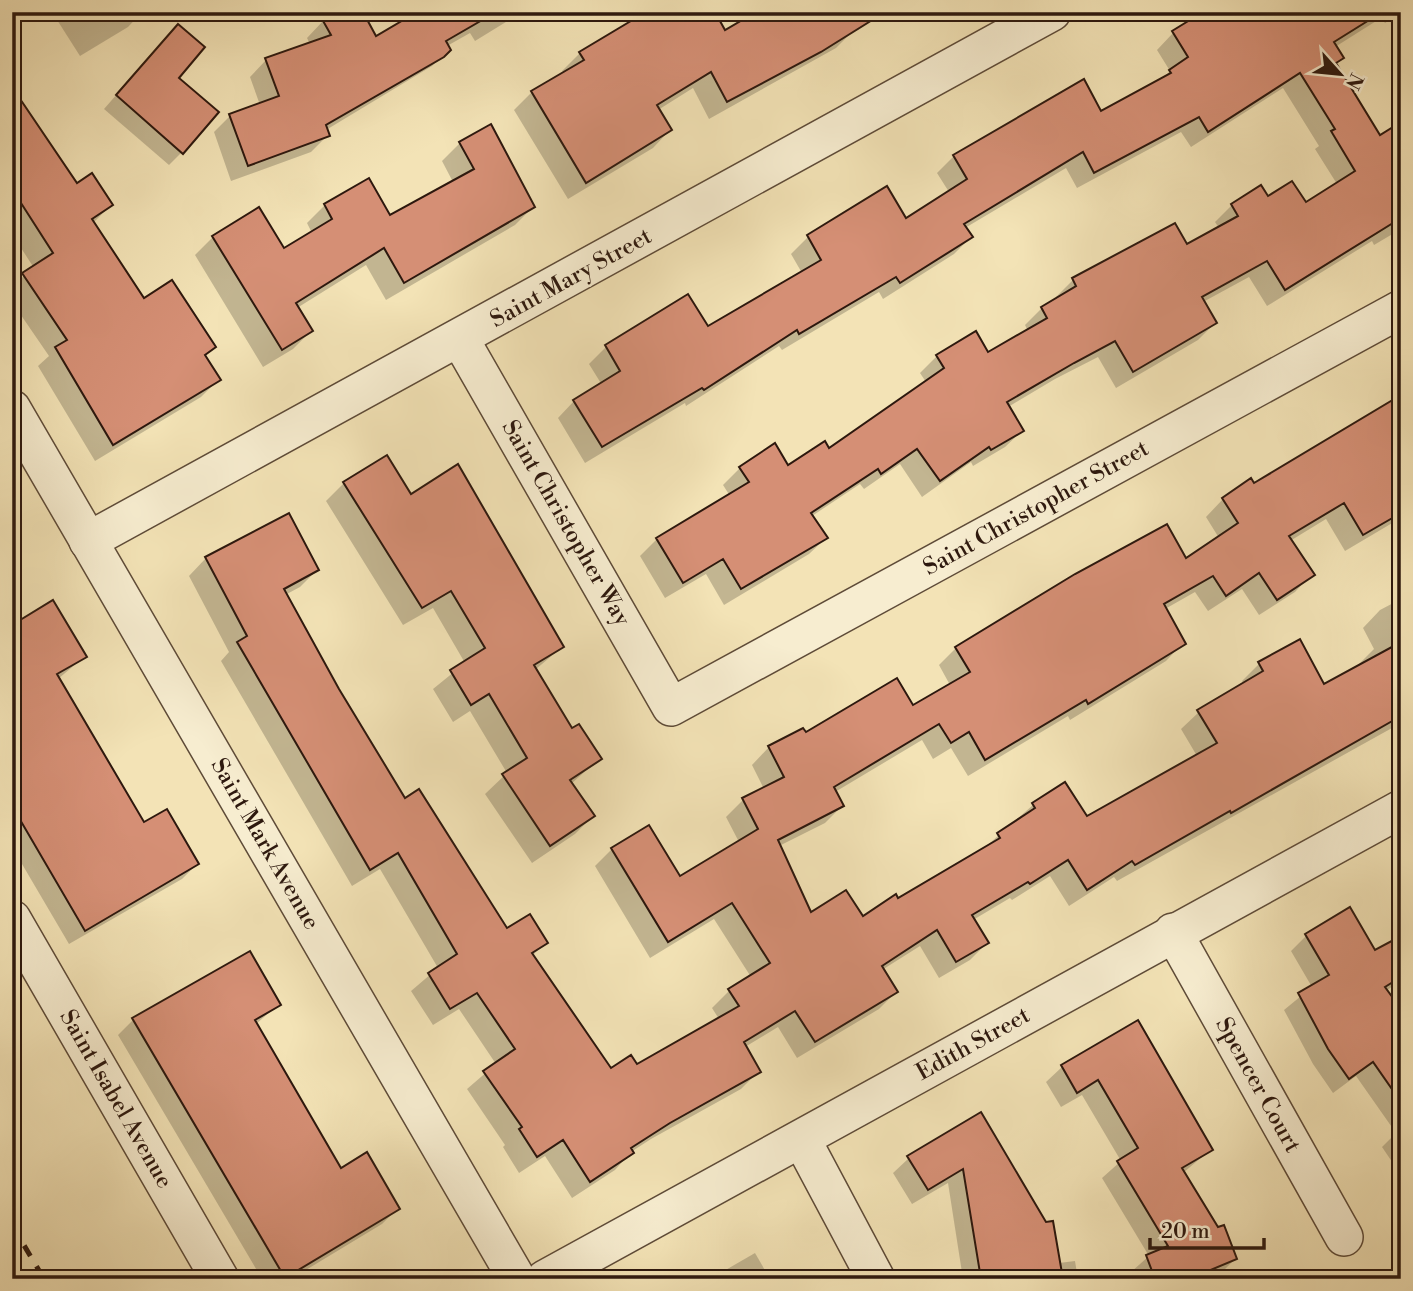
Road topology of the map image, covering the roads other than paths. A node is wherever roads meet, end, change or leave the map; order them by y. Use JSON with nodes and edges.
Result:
{"nodes":[{"id":1,"x":1052,"y":12,"type":"edge"},
{"id":2,"x":1401,"y":309,"type":"edge"},
{"id":3,"x":460,"y":339,"type":"junction"},
{"id":4,"x":12,"y":409,"type":"edge"},
{"id":5,"x":88,"y":541,"type":"junction"},
{"id":6,"x":671,"y":707,"type":"joint"},
{"id":7,"x":1401,"y":809,"type":"edge"},
{"id":8,"x":12,"y":919,"type":"edge"},
{"id":9,"x":1173,"y":932,"type":"junction"},
{"id":10,"x":802,"y":1140,"type":"junction"},
{"id":11,"x":1344,"y":1237,"type":"dead end"},
{"id":12,"x":220,"y":1279,"type":"edge"},
{"id":13,"x":517,"y":1279,"type":"edge"},
{"id":14,"x":545,"y":1279,"type":"edge"},
{"id":15,"x":876,"y":1279,"type":"edge"}],
"edges":[{"from":1,"to":3,"type":"street","name":"Saint Mary Street"},
{"from":2,"to":6,"type":"street","name":"Saint Christopher Street"},
{"from":3,"to":5,"type":"street","name":"Saint Mary Street"},
{"from":3,"to":6,"type":"street","name":"Saint Christopher Way"},
{"from":4,"to":5,"type":"street","name":"Saint Mark Avenue"},
{"from":5,"to":13,"type":"street","name":"Saint Mark Avenue"},
{"from":7,"to":9,"type":"street","name":"Edith Street"},
{"from":8,"to":12,"type":"street","name":"Saint Isabel Avenue"},
{"from":9,"to":10,"type":"street","name":"Edith Street"},
{"from":9,"to":11,"type":"street","name":"Spencer Court"},
{"from":10,"to":14,"type":"street","name":"Edith Street"},
{"from":10,"to":15,"type":"street"}]}
